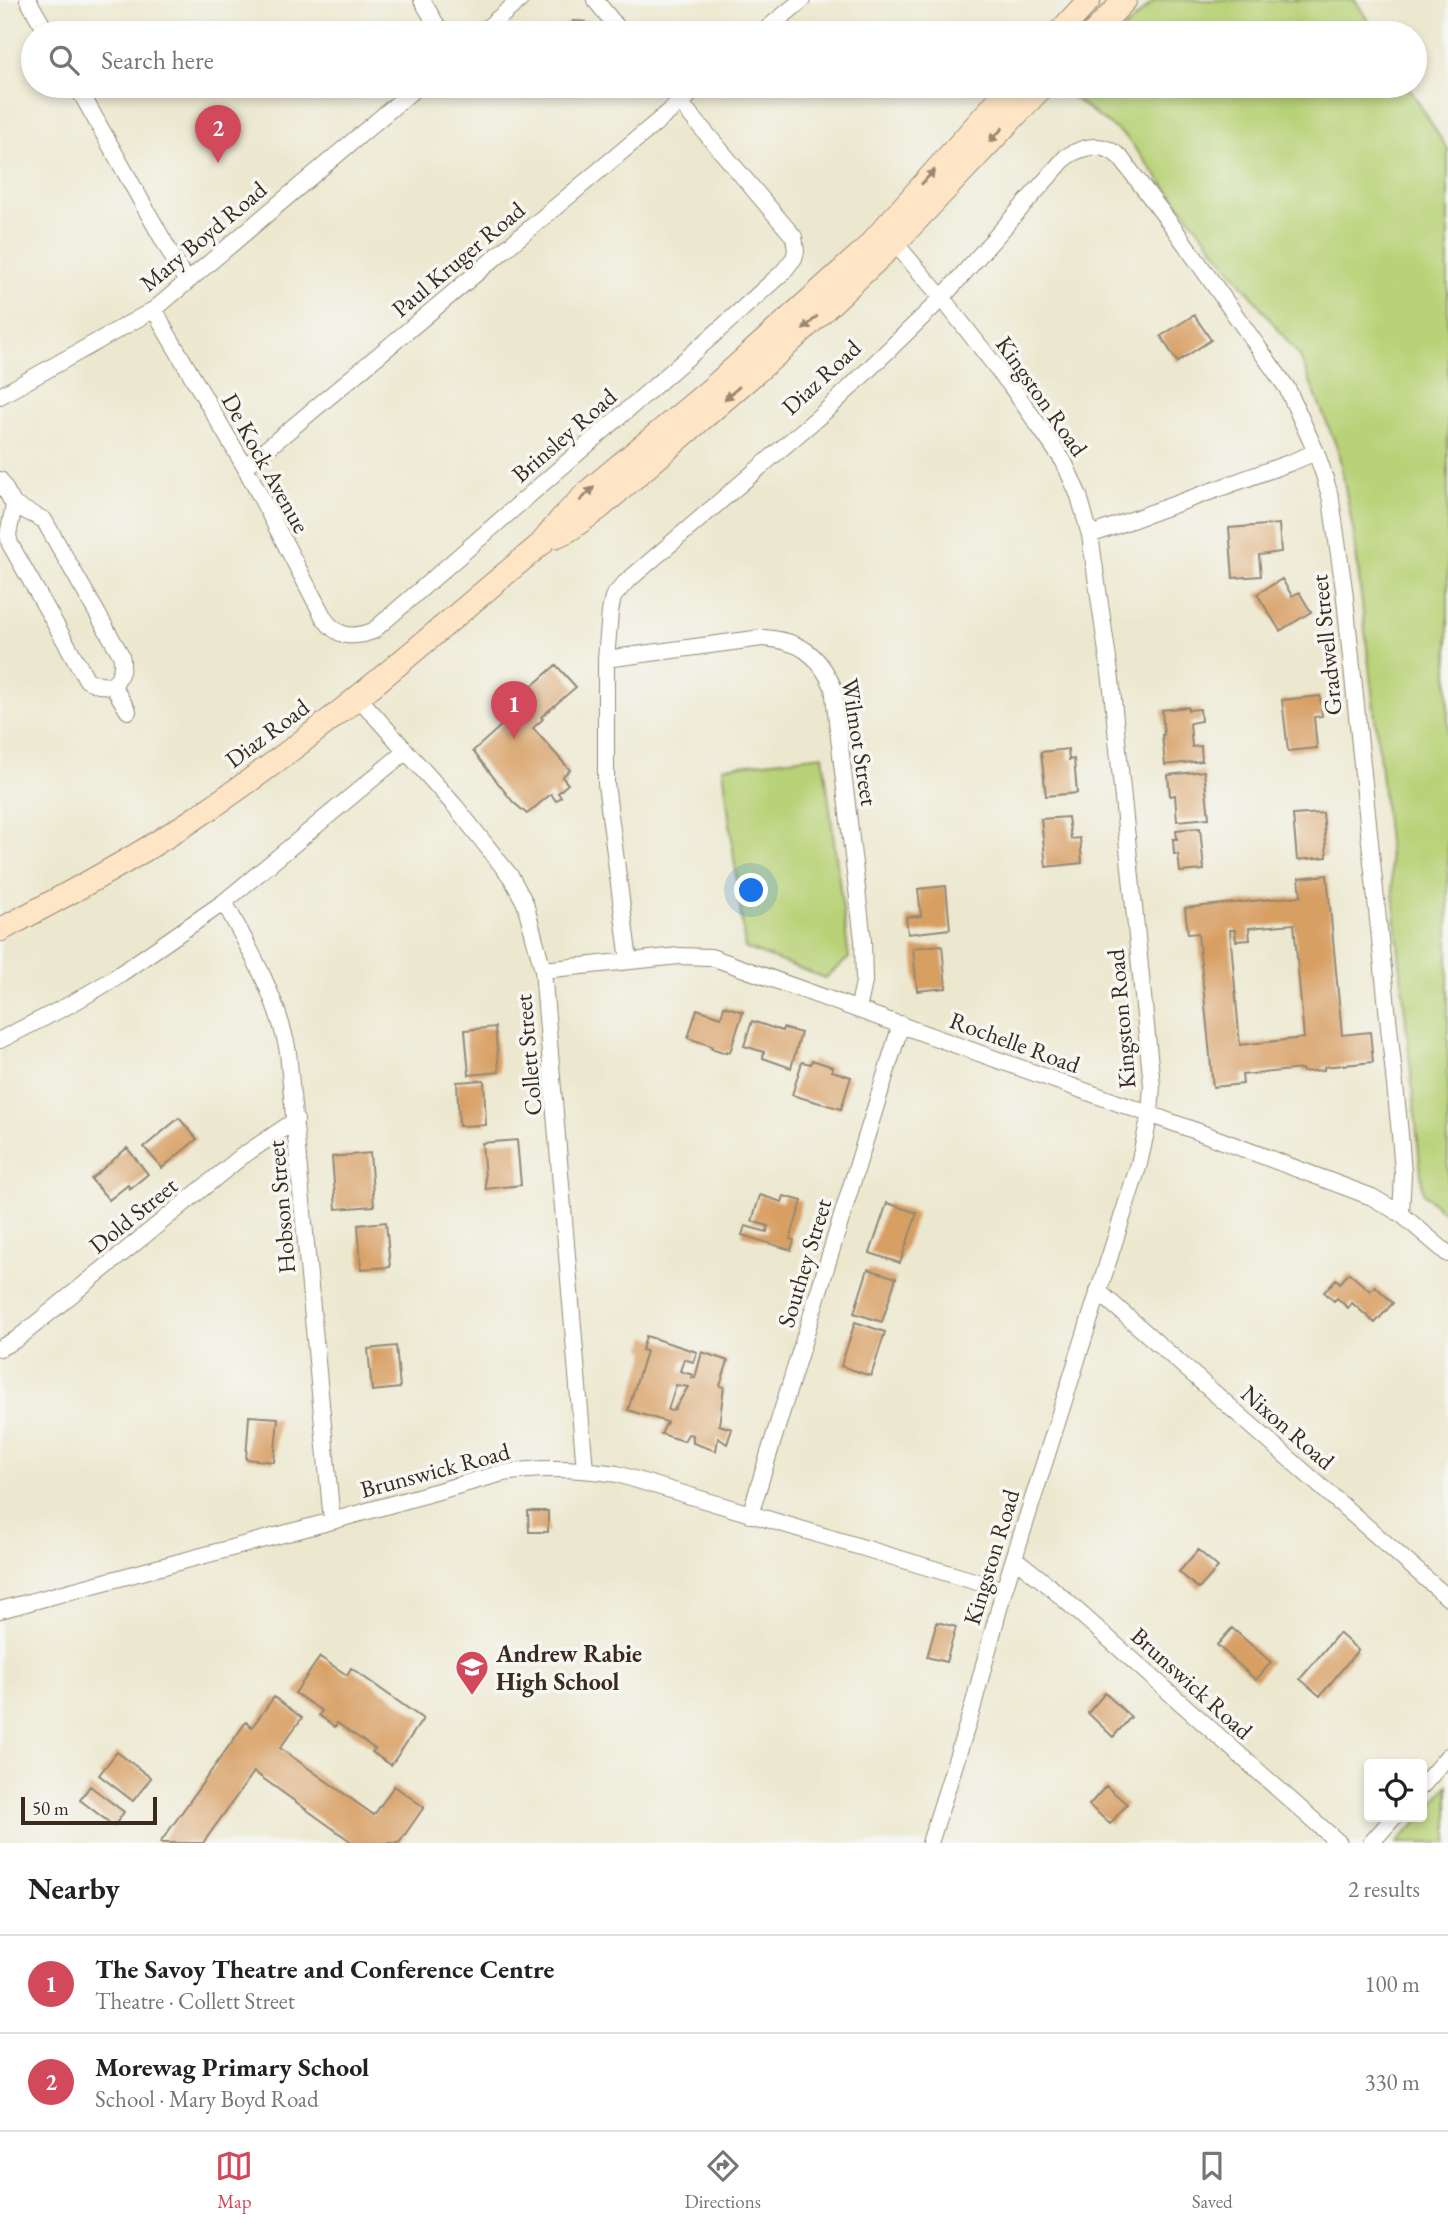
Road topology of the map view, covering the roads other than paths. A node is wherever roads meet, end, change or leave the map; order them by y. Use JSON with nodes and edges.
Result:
{"nodes":[{"id":1,"x":28,"y":0,"type":"edge"},
{"id":2,"x":422,"y":0,"type":"edge"},
{"id":3,"x":520,"y":0,"type":"edge"},
{"id":4,"x":595,"y":0,"type":"edge"},
{"id":5,"x":802,"y":0,"type":"edge"},
{"id":6,"x":1089,"y":0,"type":"edge"},
{"id":7,"x":1125,"y":0,"type":"edge"},
{"id":8,"x":40,"y":21,"type":"edge"},
{"id":9,"x":433,"y":21,"type":"edge"},
{"id":10,"x":495,"y":21,"type":"edge"},
{"id":11,"x":612,"y":21,"type":"edge"},
{"id":12,"x":777,"y":21,"type":"edge"},
{"id":13,"x":1070,"y":21,"type":"edge"},
{"id":14,"x":1105,"y":21,"type":"edge"},
{"id":15,"x":83,"y":98,"type":"edge"},
{"id":16,"x":404,"y":98,"type":"edge"},
{"id":17,"x":676,"y":98,"type":"edge"},
{"id":18,"x":686,"y":98,"type":"edge"},
{"id":19,"x":1001,"y":98,"type":"edge"},
{"id":20,"x":1031,"y":98,"type":"edge"},
{"id":21,"x":680,"y":103,"type":"junction"},
{"id":22,"x":1098,"y":146,"type":"joint"},
{"id":23,"x":889,"y":236,"type":"junction"},
{"id":24,"x":186,"y":281,"type":"junction"},
{"id":25,"x":942,"y":298,"type":"junction"},
{"id":26,"x":155,"y":309,"type":"junction"},
{"id":27,"x":0,"y":396,"type":"edge"},
{"id":28,"x":1316,"y":452,"type":"junction"},
{"id":29,"x":245,"y":467,"type":"junction"},
{"id":30,"x":0,"y":480,"type":"edge"},
{"id":31,"x":14,"y":505,"type":"junction"},
{"id":32,"x":1090,"y":535,"type":"junction"},
{"id":33,"x":343,"y":635,"type":"joint"},
{"id":34,"x":606,"y":659,"type":"junction"},
{"id":35,"x":113,"y":685,"type":"junction"},
{"id":36,"x":358,"y":697,"type":"junction"},
{"id":37,"x":128,"y":711,"type":"dead end"},
{"id":38,"x":406,"y":751,"type":"junction"},
{"id":39,"x":225,"y":902,"type":"junction"},
{"id":40,"x":0,"y":930,"type":"edge"},
{"id":41,"x":629,"y":961,"type":"junction"},
{"id":42,"x":543,"y":970,"type":"junction"},
{"id":43,"x":858,"y":1010,"type":"junction"},
{"id":44,"x":901,"y":1024,"type":"junction"},
{"id":45,"x":0,"y":1040,"type":"edge"},
{"id":46,"x":1150,"y":1114,"type":"junction"},
{"id":47,"x":296,"y":1119,"type":"junction"},
{"id":48,"x":1401,"y":1214,"type":"junction"},
{"id":49,"x":1448,"y":1254,"type":"edge"},
{"id":50,"x":1098,"y":1291,"type":"junction"},
{"id":51,"x":0,"y":1348,"type":"edge"},
{"id":52,"x":585,"y":1470,"type":"junction"},
{"id":53,"x":750,"y":1515,"type":"junction"},
{"id":54,"x":332,"y":1521,"type":"junction"},
{"id":55,"x":1014,"y":1558,"type":"junction"},
{"id":56,"x":1003,"y":1590,"type":"junction"},
{"id":57,"x":1448,"y":1598,"type":"edge"},
{"id":58,"x":0,"y":1610,"type":"edge"},
{"id":59,"x":1448,"y":1756,"type":"edge"},
{"id":60,"x":1427,"y":1780,"type":"edge"},
{"id":61,"x":1390,"y":1822,"type":"edge"},
{"id":62,"x":934,"y":1842,"type":"edge"},
{"id":63,"x":1339,"y":1843,"type":"edge"},
{"id":64,"x":1371,"y":1843,"type":"edge"}],
"edges":[{"from":1,"to":8,"type":"street"},
{"from":2,"to":9,"type":"street"},
{"from":3,"to":10,"type":"street"},
{"from":4,"to":11,"type":"street"},
{"from":5,"to":12,"type":"street"},
{"from":6,"to":13,"type":"street"},
{"from":7,"to":14,"type":"street"},
{"from":15,"to":24,"type":"street"},
{"from":16,"to":24,"type":"street","name":"Mary Boyd Road"},
{"from":17,"to":21,"type":"street"},
{"from":18,"to":21,"type":"street","name":"Paul Kruger Road"},
{"from":23,"to":19,"type":"street","name":"Diaz Road","one_way":true},
{"from":20,"to":23,"type":"street","name":"Diaz Road","one_way":true},
{"from":21,"to":29,"type":"street","name":"Paul Kruger Road"},
{"from":21,"to":33,"type":"street","name":"Brinsley Road"},
{"from":22,"to":25,"type":"street","name":"Diaz Road"},
{"from":22,"to":28,"type":"street","name":"Gradwell Street"},
{"from":23,"to":25,"type":"street","name":"Kingston Road"},
{"from":23,"to":36,"type":"street","name":"Diaz Road"},
{"from":24,"to":26,"type":"street","name":"Mary Boyd Road"},
{"from":25,"to":32,"type":"street","name":"Kingston Road"},
{"from":25,"to":34,"type":"street","name":"Diaz Road"},
{"from":26,"to":27,"type":"street","name":"Mary Boyd Road"},
{"from":26,"to":29,"type":"street","name":"De Kock Avenue"},
{"from":28,"to":32,"type":"street"},
{"from":28,"to":48,"type":"street","name":"Gradwell Street"},
{"from":29,"to":33,"type":"street","name":"De Kock Avenue"},
{"from":30,"to":31,"type":"street"},
{"from":31,"to":35,"type":"street"},
{"from":31,"to":35,"type":"street"},
{"from":32,"to":46,"type":"street","name":"Kingston Road"},
{"from":34,"to":41,"type":"street"},
{"from":34,"to":43,"type":"street","name":"Wilmot Street"},
{"from":35,"to":37,"type":"street"},
{"from":36,"to":38,"type":"street","name":"Collett Street"},
{"from":36,"to":40,"type":"street","name":"Diaz Road"},
{"from":38,"to":39,"type":"street"},
{"from":38,"to":42,"type":"street","name":"Collett Street"},
{"from":39,"to":45,"type":"street"},
{"from":39,"to":47,"type":"street","name":"Hobson Street"},
{"from":41,"to":42,"type":"street","name":"Rochelle Road"},
{"from":41,"to":43,"type":"street","name":"Rochelle Road"},
{"from":42,"to":52,"type":"street","name":"Collett Street"},
{"from":43,"to":44,"type":"street","name":"Rochelle Road"},
{"from":44,"to":46,"type":"street","name":"Rochelle Road"},
{"from":44,"to":53,"type":"street","name":"Southey Street"},
{"from":46,"to":48,"type":"street","name":"Rochelle Road"},
{"from":46,"to":50,"type":"street","name":"Kingston Road"},
{"from":47,"to":51,"type":"street","name":"Dold Street"},
{"from":47,"to":54,"type":"street","name":"Hobson Street"},
{"from":48,"to":49,"type":"street","name":"Rochelle Road"},
{"from":50,"to":55,"type":"street","name":"Kingston Road"},
{"from":50,"to":57,"type":"street","name":"Nixon Road"},
{"from":52,"to":53,"type":"street","name":"Brunswick Road"},
{"from":52,"to":54,"type":"street","name":"Brunswick Road"},
{"from":53,"to":56,"type":"street","name":"Brunswick Road"},
{"from":54,"to":58,"type":"street","name":"Brunswick Road"},
{"from":55,"to":56,"type":"street","name":"Kingston Road"},
{"from":55,"to":63,"type":"street","name":"Brunswick Road"},
{"from":56,"to":62,"type":"street","name":"Kingston Road"},
{"from":59,"to":60,"type":"street"},
{"from":61,"to":64,"type":"street"}]}
